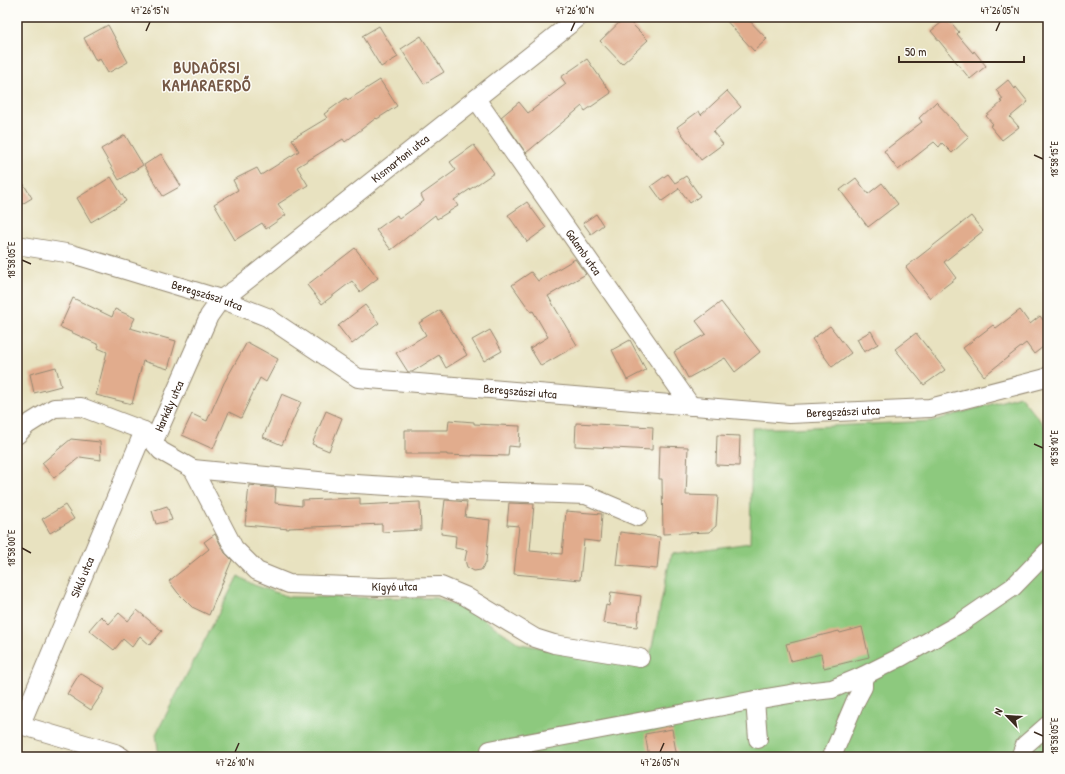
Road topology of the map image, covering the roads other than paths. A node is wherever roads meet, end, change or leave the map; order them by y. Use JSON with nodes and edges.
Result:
{"nodes":[{"id":1,"x":578,"y":17,"type":"edge"},
{"id":2,"x":476,"y":99,"type":"junction"},
{"id":3,"x":17,"y":245,"type":"edge"},
{"id":4,"x":221,"y":299,"type":"junction"},
{"id":5,"x":1048,"y":376,"type":"edge"},
{"id":6,"x":691,"y":406,"type":"junction"},
{"id":7,"x":17,"y":435,"type":"edge"},
{"id":8,"x":149,"y":436,"type":"junction"},
{"id":9,"x":193,"y":469,"type":"junction"},
{"id":10,"x":638,"y":517,"type":"dead end"},
{"id":11,"x":1048,"y":551,"type":"edge"},
{"id":12,"x":640,"y":658,"type":"dead end"},
{"id":13,"x":862,"y":676,"type":"junction"},
{"id":14,"x":755,"y":700,"type":"junction"},
{"id":15,"x":19,"y":724,"type":"edge"},
{"id":16,"x":1048,"y":725,"type":"edge"},
{"id":17,"x":758,"y":739,"type":"dead end"},
{"id":18,"x":122,"y":757,"type":"edge"},
{"id":19,"x":491,"y":757,"type":"edge"},
{"id":20,"x":833,"y":757,"type":"edge"},
{"id":21,"x":1020,"y":757,"type":"edge"}],
"edges":[{"from":1,"to":2,"type":"street","name":"Kismartoni utca"},
{"from":2,"to":4,"type":"street","name":"Kismartoni utca"},
{"from":2,"to":6,"type":"street","name":"Galamb utca"},
{"from":3,"to":4,"type":"street","name":"Beregszászi utca"},
{"from":4,"to":6,"type":"street","name":"Beregszászi utca"},
{"from":4,"to":8,"type":"street","name":"Harkály utca"},
{"from":5,"to":6,"type":"street","name":"Beregszászi utca"},
{"from":7,"to":8,"type":"street","name":"Harkály utca"},
{"from":8,"to":9,"type":"street"},
{"from":8,"to":15,"type":"street","name":"Sikló utca"},
{"from":9,"to":10,"type":"street"},
{"from":9,"to":12,"type":"street","name":"Kígyó utca"},
{"from":11,"to":13,"type":"street"},
{"from":13,"to":14,"type":"street"},
{"from":13,"to":20,"type":"street"},
{"from":14,"to":17,"type":"street"},
{"from":14,"to":19,"type":"street"},
{"from":15,"to":18,"type":"street"},
{"from":16,"to":21,"type":"street"}]}
